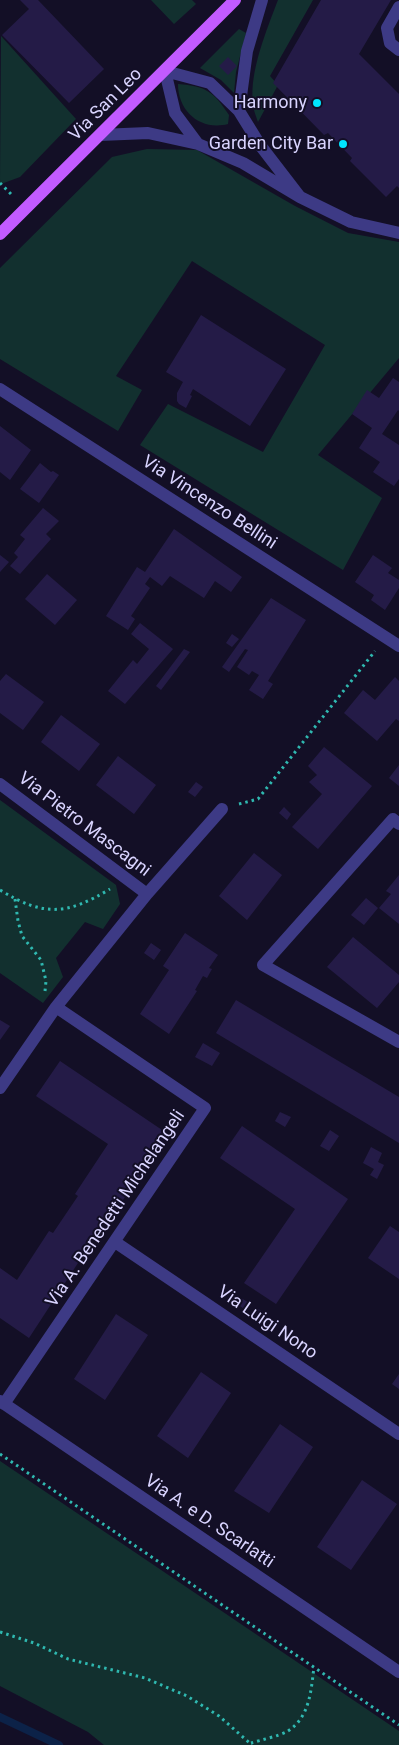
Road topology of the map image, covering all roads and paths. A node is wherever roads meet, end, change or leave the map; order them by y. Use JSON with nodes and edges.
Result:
{"nodes":[{"id":1,"x":235,"y":0,"type":"edge"},
{"id":2,"x":262,"y":0,"type":"edge"},
{"id":3,"x":399,"y":7,"type":"edge"},
{"id":4,"x":399,"y":50,"type":"edge"},
{"id":5,"x":165,"y":71,"type":"junction"},
{"id":6,"x":239,"y":111,"type":"junction"},
{"id":7,"x":100,"y":135,"type":"junction"},
{"id":8,"x":198,"y":144,"type":"junction"},
{"id":9,"x":300,"y":197,"type":"junction"},
{"id":10,"x":399,"y":233,"type":"edge"},
{"id":11,"x":0,"y":234,"type":"edge"},
{"id":12,"x":0,"y":389,"type":"edge"},
{"id":13,"x":386,"y":637,"type":"junction"},
{"id":14,"x":399,"y":646,"type":"edge"},
{"id":15,"x":0,"y":784,"type":"edge"},
{"id":16,"x":222,"y":809,"type":"joint"},
{"id":17,"x":399,"y":824,"type":"edge"},
{"id":18,"x":124,"y":877,"type":"junction"},
{"id":19,"x":0,"y":890,"type":"edge"},
{"id":20,"x":146,"y":894,"type":"junction"},
{"id":21,"x":15,"y":899,"type":"junction"},
{"id":22,"x":56,"y":1007,"type":"junction"},
{"id":23,"x":397,"y":1036,"type":"edge"},
{"id":24,"x":0,"y":1088,"type":"edge"},
{"id":25,"x":115,"y":1242,"type":"junction"},
{"id":26,"x":2,"y":1403,"type":"edge"},
{"id":27,"x":399,"y":1434,"type":"edge"},
{"id":28,"x":0,"y":1454,"type":"edge"},
{"id":29,"x":0,"y":1632,"type":"edge"},
{"id":30,"x":314,"y":1667,"type":"junction"},
{"id":31,"x":399,"y":1672,"type":"edge"},
{"id":32,"x":399,"y":1725,"type":"edge"},
{"id":33,"x":251,"y":1744,"type":"edge"}],
"edges":[{"from":1,"to":5,"type":"main road","name":"Via San Leo"},
{"from":2,"to":6,"type":"street"},
{"from":3,"to":4,"type":"street"},
{"from":5,"to":6,"type":"street"},
{"from":5,"to":7,"type":"main road","name":"Via San Leo"},
{"from":5,"to":8,"type":"street"},
{"from":6,"to":9,"type":"street"},
{"from":7,"to":8,"type":"street"},
{"from":7,"to":11,"type":"main road","name":"Via San Leo"},
{"from":8,"to":9,"type":"street"},
{"from":9,"to":10,"type":"street"},
{"from":12,"to":13,"type":"street","name":"Via Vincenzo Bellini"},
{"from":13,"to":14,"type":"street","name":"Via Vincenzo Bellini"},
{"from":13,"to":16,"type":"path"},
{"from":15,"to":18,"type":"street","name":"Via Pietro Mascagni"},
{"from":16,"to":20,"type":"street"},
{"from":17,"to":23,"type":"street"},
{"from":18,"to":20,"type":"street","name":"Via Pietro Mascagni"},
{"from":18,"to":21,"type":"path"},
{"from":19,"to":21,"type":"path"},
{"from":20,"to":22,"type":"street"},
{"from":21,"to":22,"type":"path"},
{"from":22,"to":24,"type":"street"},
{"from":22,"to":25,"type":"street","name":"Via A. Benedetti Michelangeli"},
{"from":25,"to":26,"type":"street","name":"Via A. Benedetti Michelangeli"},
{"from":25,"to":27,"type":"street","name":"Via Luigi Nono"},
{"from":26,"to":31,"type":"street","name":"Via A. e D. Scarlatti"},
{"from":28,"to":30,"type":"path"},
{"from":29,"to":33,"type":"path"},
{"from":30,"to":32,"type":"path"},
{"from":30,"to":33,"type":"path"}]}
